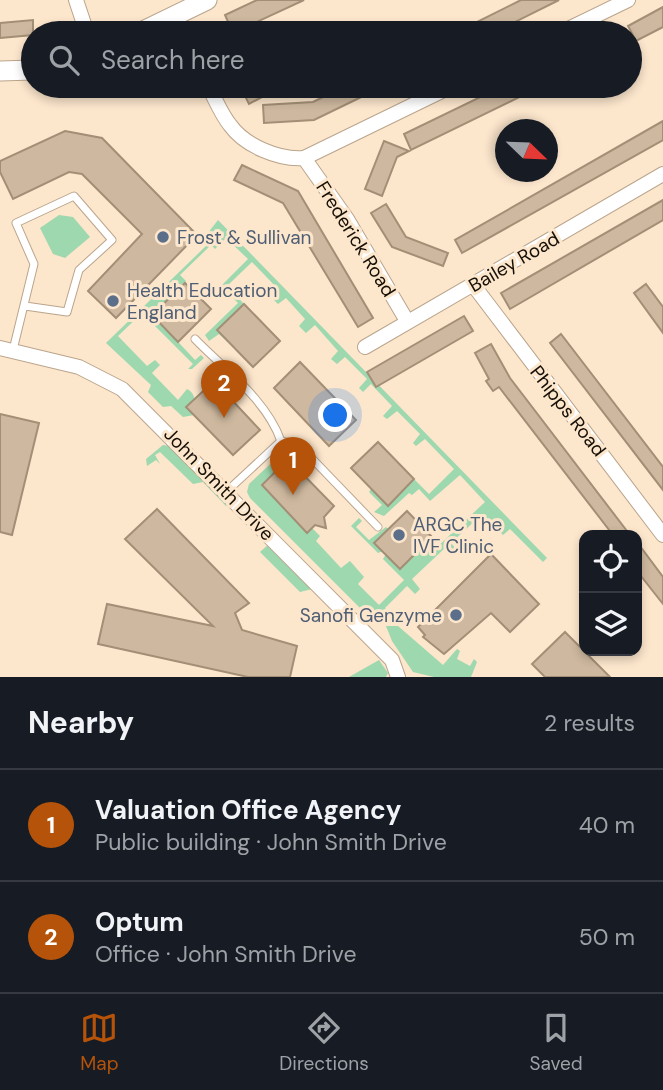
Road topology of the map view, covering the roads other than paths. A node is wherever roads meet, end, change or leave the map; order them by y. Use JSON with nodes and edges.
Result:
{"nodes":[{"id":1,"x":76,"y":0,"type":"edge"},
{"id":2,"x":207,"y":0,"type":"edge"},
{"id":3,"x":628,"y":0,"type":"edge"},
{"id":4,"x":83,"y":21,"type":"edge"},
{"id":5,"x":182,"y":21,"type":"edge"},
{"id":6,"x":585,"y":21,"type":"edge"},
{"id":7,"x":21,"y":70,"type":"edge"},
{"id":8,"x":0,"y":71,"type":"edge"},
{"id":9,"x":215,"y":98,"type":"edge"},
{"id":10,"x":427,"y":98,"type":"edge"},
{"id":11,"x":304,"y":158,"type":"junction"},
{"id":12,"x":663,"y":174,"type":"edge"},
{"id":13,"x":474,"y":285,"type":"junction"},
{"id":14,"x":25,"y":306,"type":"junction"},
{"id":15,"x":407,"y":321,"type":"junction"},
{"id":16,"x":195,"y":339,"type":"dead end"},
{"id":17,"x":365,"y":347,"type":"dead end"},
{"id":18,"x":7,"y":349,"type":"edge"},
{"id":19,"x":281,"y":441,"type":"junction"},
{"id":20,"x":226,"y":492,"type":"junction"},
{"id":21,"x":378,"y":527,"type":"dead end"},
{"id":22,"x":663,"y":536,"type":"edge"},
{"id":23,"x":398,"y":677,"type":"edge"}],
"edges":[{"from":1,"to":4,"type":"street"},
{"from":2,"to":5,"type":"street"},
{"from":3,"to":6,"type":"street"},
{"from":7,"to":8,"type":"street"},
{"from":9,"to":11,"type":"street"},
{"from":10,"to":11,"type":"street"},
{"from":11,"to":15,"type":"street","name":"Frederick Road"},
{"from":12,"to":13,"type":"street","name":"Bailey Road"},
{"from":13,"to":15,"type":"street","name":"Bailey Road"},
{"from":13,"to":22,"type":"street","name":"Phipps Road"},
{"from":14,"to":14,"type":"lane"},
{"from":14,"to":18,"type":"lane"},
{"from":15,"to":17,"type":"street","name":"Bailey Road"},
{"from":16,"to":19,"type":"lane"},
{"from":18,"to":20,"type":"street","name":"John Smith Drive"},
{"from":19,"to":20,"type":"lane"},
{"from":19,"to":21,"type":"lane"},
{"from":20,"to":23,"type":"street","name":"John Smith Drive"}]}
